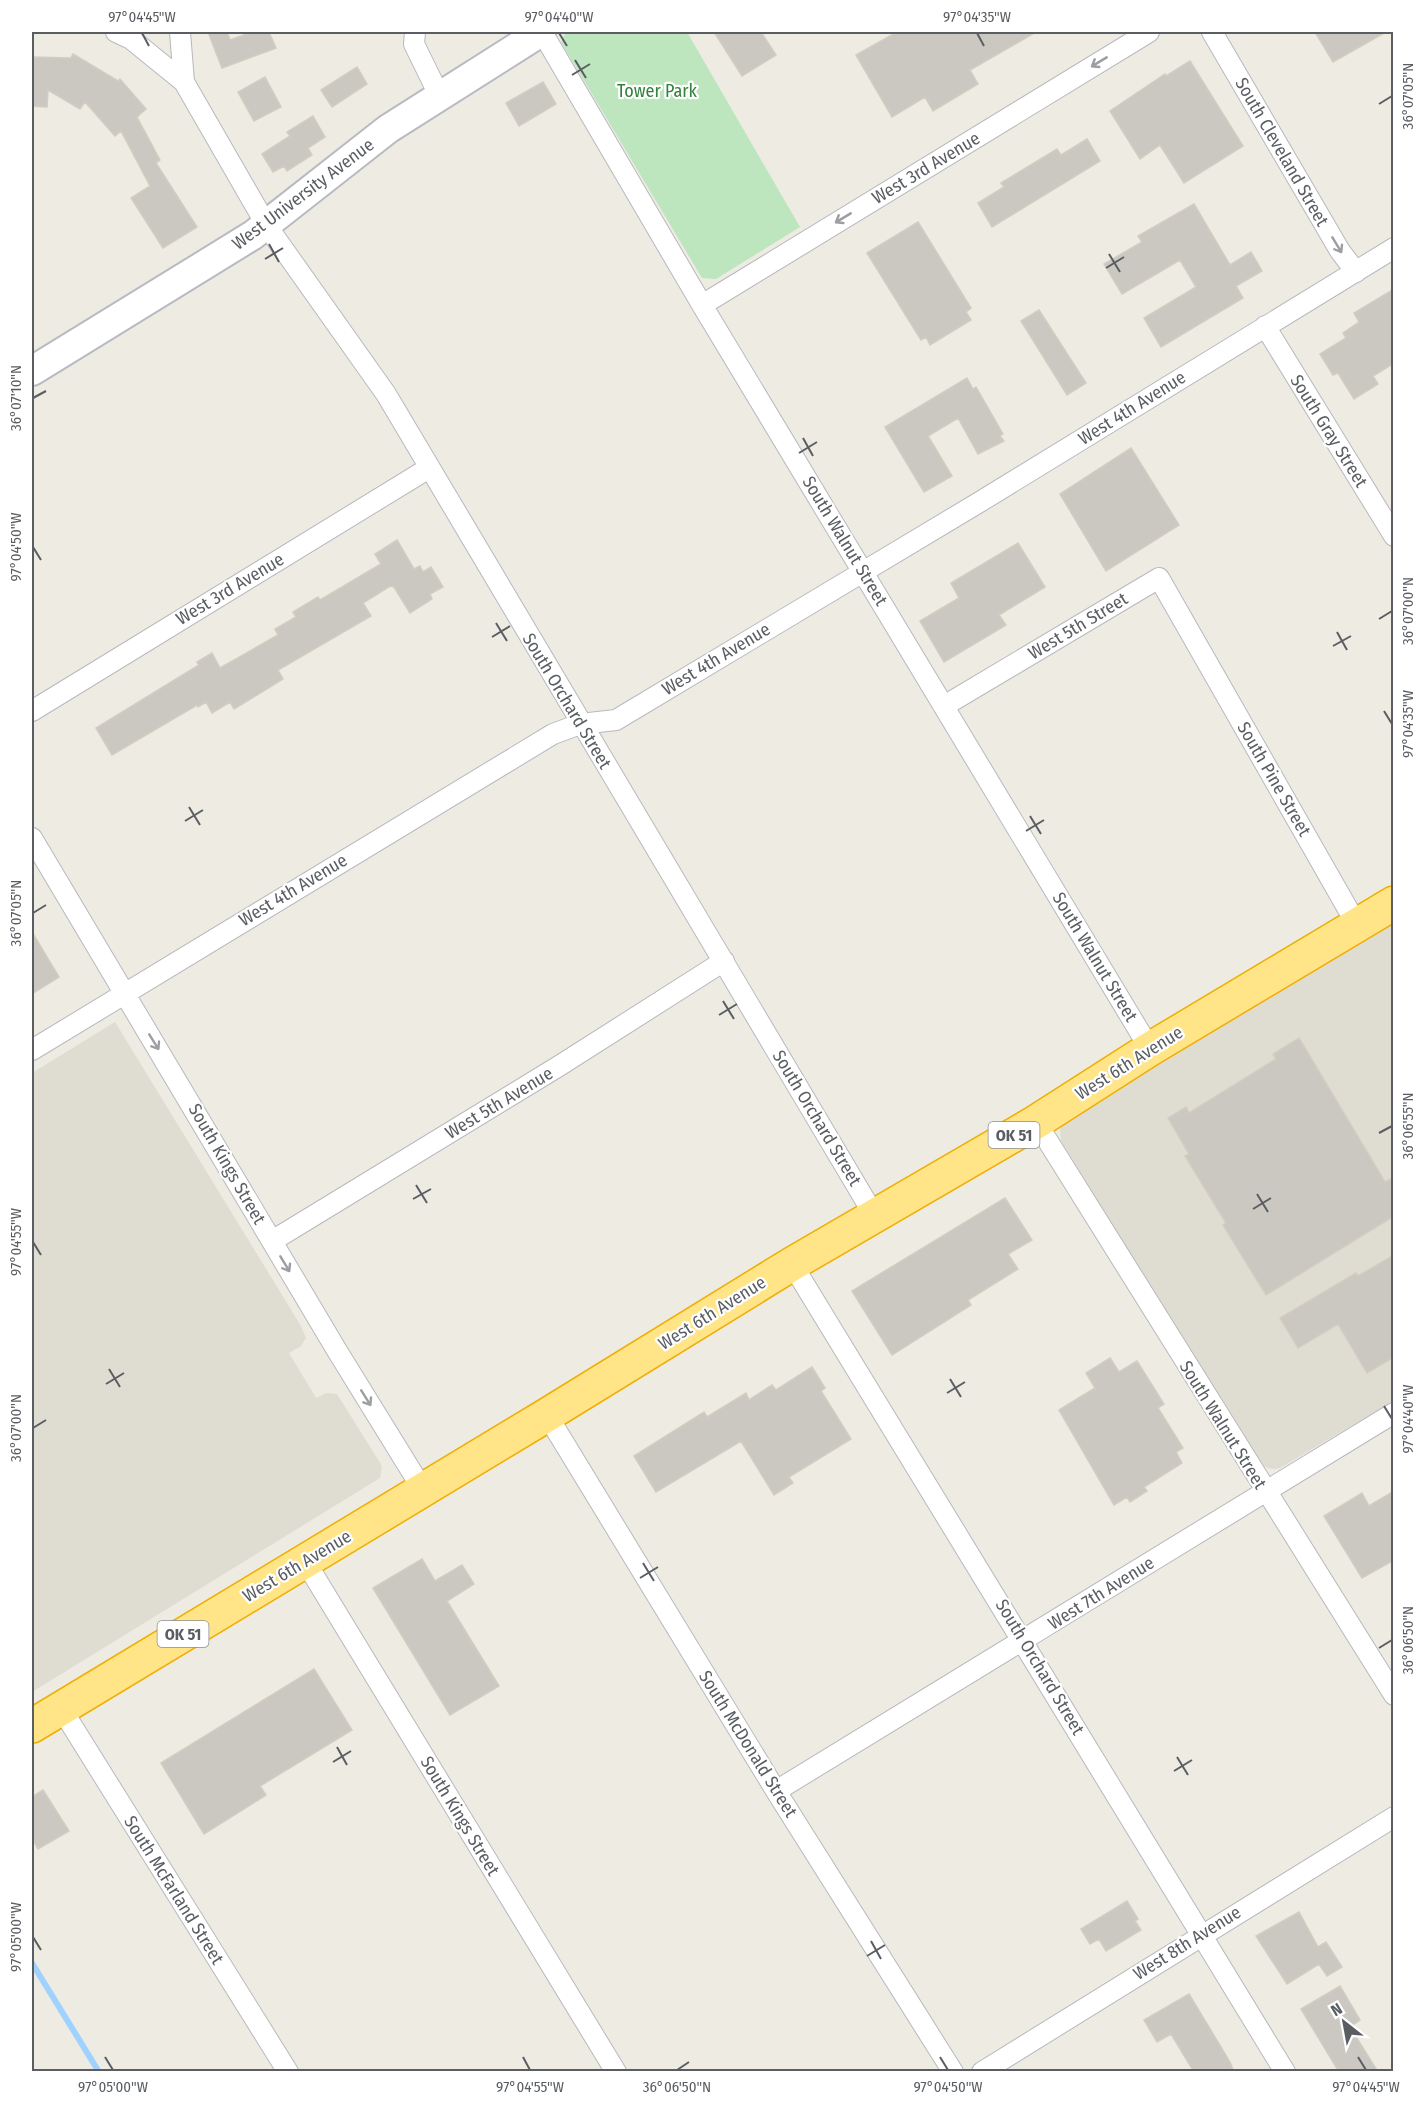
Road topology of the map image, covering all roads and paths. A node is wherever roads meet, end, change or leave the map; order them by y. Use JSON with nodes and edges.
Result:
{"nodes":[{"id":1,"x":116,"y":32,"type":"edge"},
{"id":2,"x":180,"y":32,"type":"edge"},
{"id":3,"x":415,"y":32,"type":"edge"},
{"id":4,"x":541,"y":32,"type":"edge"},
{"id":5,"x":1149,"y":32,"type":"edge"},
{"id":6,"x":1212,"y":32,"type":"edge"},
{"id":7,"x":184,"y":82,"type":"junction"},
{"id":8,"x":439,"y":95,"type":"junction"},
{"id":9,"x":267,"y":226,"type":"junction"},
{"id":10,"x":1394,"y":248,"type":"edge"},
{"id":11,"x":1356,"y":272,"type":"junction"},
{"id":12,"x":702,"y":304,"type":"junction"},
{"id":13,"x":1265,"y":326,"type":"junction"},
{"id":14,"x":32,"y":371,"type":"edge"},
{"id":15,"x":429,"y":468,"type":"junction"},
{"id":16,"x":1394,"y":536,"type":"edge"},
{"id":17,"x":862,"y":570,"type":"junction"},
{"id":18,"x":1191,"y":633,"type":"joint"},
{"id":19,"x":944,"y":706,"type":"junction"},
{"id":20,"x":32,"y":711,"type":"edge"},
{"id":21,"x":580,"y":724,"type":"junction"},
{"id":22,"x":32,"y":838,"type":"edge"},
{"id":23,"x":1394,"y":903,"type":"edge"},
{"id":24,"x":1357,"y":925,"type":"junction"},
{"id":25,"x":724,"y":961,"type":"junction"},
{"id":26,"x":123,"y":992,"type":"junction"},
{"id":27,"x":1150,"y":1048,"type":"junction"},
{"id":28,"x":32,"y":1050,"type":"edge"},
{"id":29,"x":1036,"y":1122,"type":"junction"},
{"id":30,"x":874,"y":1215,"type":"junction"},
{"id":31,"x":272,"y":1241,"type":"junction"},
{"id":32,"x":792,"y":1264,"type":"junction"},
{"id":33,"x":1394,"y":1413,"type":"edge"},
{"id":34,"x":547,"y":1415,"type":"junction"},
{"id":35,"x":423,"y":1490,"type":"junction"},
{"id":36,"x":1264,"y":1491,"type":"junction"},
{"id":37,"x":305,"y":1561,"type":"junction"},
{"id":38,"x":1024,"y":1641,"type":"junction"},
{"id":39,"x":1394,"y":1695,"type":"edge"},
{"id":40,"x":61,"y":1708,"type":"junction"},
{"id":41,"x":32,"y":1726,"type":"edge"},
{"id":42,"x":776,"y":1791,"type":"junction"},
{"id":43,"x":1394,"y":1817,"type":"edge"},
{"id":44,"x":1200,"y":1935,"type":"junction"},
{"id":45,"x":288,"y":2072,"type":"edge"},
{"id":46,"x":616,"y":2072,"type":"edge"},
{"id":47,"x":953,"y":2072,"type":"edge"},
{"id":48,"x":982,"y":2072,"type":"edge"},
{"id":49,"x":1286,"y":2072,"type":"edge"}],
"edges":[{"from":1,"to":7,"type":"street"},
{"from":2,"to":7,"type":"street","name":"South Orchard Street"},
{"from":3,"to":8,"type":"street"},
{"from":4,"to":8,"type":"street","name":"West University Avenue"},
{"from":4,"to":12,"type":"street","name":"South Walnut Street"},
{"from":5,"to":12,"type":"street","name":"West 3rd Avenue","one_way":true},
{"from":6,"to":11,"type":"street","name":"South Cleveland Street","one_way":true},
{"from":7,"to":9,"type":"street","name":"South Orchard Street"},
{"from":8,"to":9,"type":"street","name":"West University Avenue"},
{"from":9,"to":14,"type":"street","name":"West University Avenue"},
{"from":9,"to":15,"type":"street","name":"South Orchard Street"},
{"from":10,"to":11,"type":"street","name":"West 4th Avenue"},
{"from":11,"to":13,"type":"street","name":"West 4th Avenue"},
{"from":12,"to":17,"type":"street","name":"South Walnut Street"},
{"from":13,"to":16,"type":"street","name":"South Gray Street"},
{"from":13,"to":17,"type":"street","name":"West 4th Avenue"},
{"from":15,"to":20,"type":"street","name":"West 3rd Avenue"},
{"from":15,"to":21,"type":"street","name":"South Orchard Street"},
{"from":17,"to":19,"type":"street","name":"South Walnut Street"},
{"from":17,"to":21,"type":"street","name":"West 4th Avenue"},
{"from":18,"to":19,"type":"street","name":"West 5th Street"},
{"from":18,"to":24,"type":"street","name":"South Pine Street"},
{"from":19,"to":27,"type":"street","name":"South Walnut Street"},
{"from":21,"to":25,"type":"street","name":"South Orchard Street"},
{"from":21,"to":26,"type":"street","name":"West 4th Avenue"},
{"from":22,"to":26,"type":"street","name":"South Kings Street"},
{"from":23,"to":24,"type":"highway","name":"West 6th Avenue","number":"OK 51"},
{"from":24,"to":27,"type":"highway","name":"West 6th Avenue","number":"OK 51"},
{"from":25,"to":30,"type":"street","name":"South Orchard Street"},
{"from":25,"to":31,"type":"street","name":"West 5th Avenue"},
{"from":26,"to":28,"type":"street","name":"West 4th Avenue"},
{"from":26,"to":31,"type":"street","name":"South Kings Street","one_way":true},
{"from":27,"to":29,"type":"highway","name":"West 6th Avenue","number":"OK 51"},
{"from":29,"to":30,"type":"highway","name":"West 6th Avenue","number":"OK 51"},
{"from":29,"to":36,"type":"street","name":"South Walnut Street"},
{"from":30,"to":32,"type":"highway","name":"West 6th Avenue","number":"OK 51"},
{"from":31,"to":35,"type":"street","name":"South Kings Street","one_way":true},
{"from":32,"to":34,"type":"highway","name":"West 6th Avenue","number":"OK 51"},
{"from":32,"to":38,"type":"street","name":"South Orchard Street"},
{"from":33,"to":36,"type":"street","name":"West 7th Avenue"},
{"from":34,"to":35,"type":"highway","name":"West 6th Avenue","number":"OK 51"},
{"from":34,"to":42,"type":"street","name":"South McDonald Street"},
{"from":35,"to":37,"type":"highway","name":"West 6th Avenue","number":"OK 51"},
{"from":36,"to":38,"type":"street","name":"West 7th Avenue"},
{"from":36,"to":39,"type":"street","name":"South Walnut Street"},
{"from":37,"to":40,"type":"highway","name":"West 6th Avenue","number":"OK 51"},
{"from":37,"to":46,"type":"street","name":"South Kings Street"},
{"from":38,"to":42,"type":"street","name":"West 7th Avenue"},
{"from":38,"to":44,"type":"street","name":"South Orchard Street"},
{"from":40,"to":41,"type":"highway","name":"West 6th Avenue","number":"OK 51"},
{"from":40,"to":45,"type":"street","name":"South McFarland Street"},
{"from":42,"to":47,"type":"street","name":"South McDonald Street"},
{"from":43,"to":44,"type":"street","name":"West 8th Avenue"},
{"from":44,"to":48,"type":"street","name":"West 8th Avenue"},
{"from":44,"to":49,"type":"street","name":"South Orchard Street"}]}
